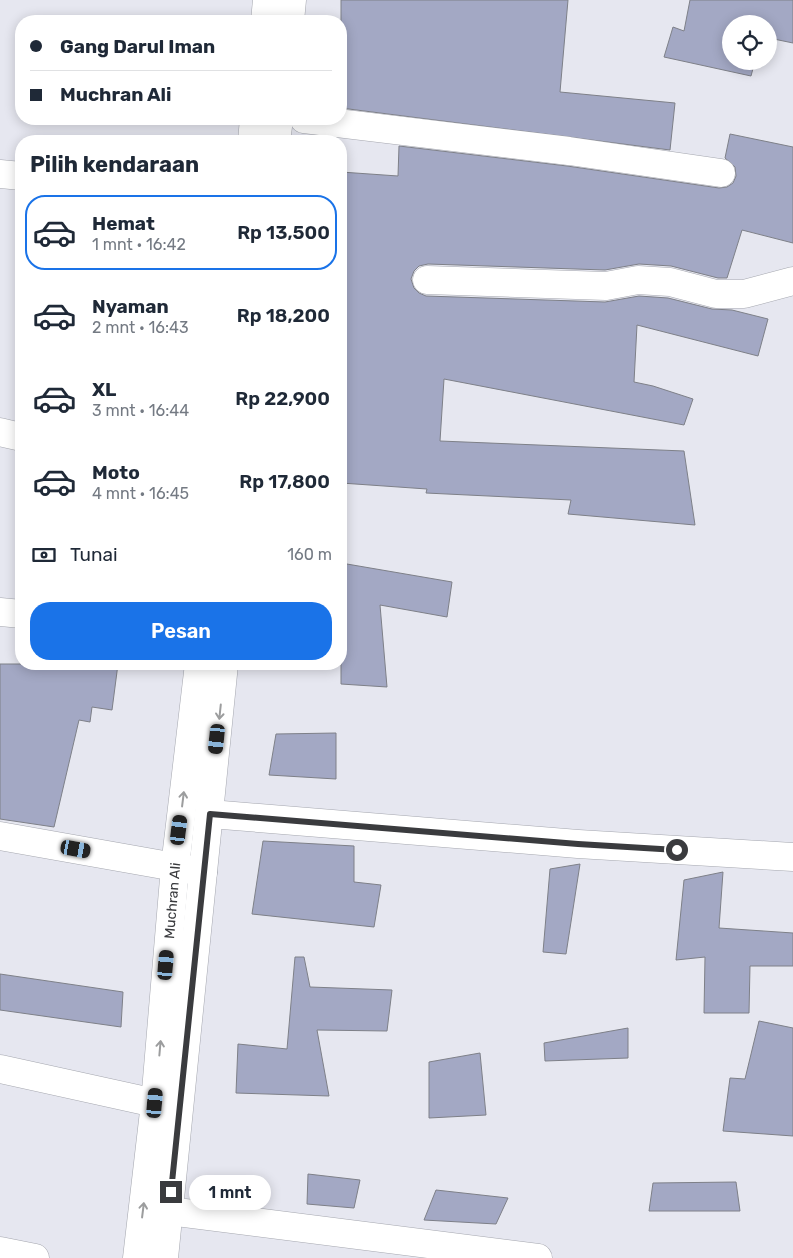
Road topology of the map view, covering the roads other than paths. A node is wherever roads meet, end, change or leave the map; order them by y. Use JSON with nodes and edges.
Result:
{"nodes":[{"id":1,"x":267,"y":0,"type":"edge"},
{"id":2,"x":292,"y":0,"type":"edge"},
{"id":3,"x":266,"y":15,"type":"edge"},
{"id":4,"x":291,"y":15,"type":"edge"},
{"id":5,"x":347,"y":124,"type":"edge"},
{"id":6,"x":721,"y":173,"type":"dead end"},
{"id":7,"x":0,"y":174,"type":"edge"},
{"id":8,"x":15,"y":175,"type":"edge"},
{"id":9,"x":427,"y":280,"type":"dead end"},
{"id":10,"x":793,"y":281,"type":"edge"},
{"id":11,"x":0,"y":432,"type":"edge"},
{"id":12,"x":15,"y":436,"type":"edge"},
{"id":13,"x":0,"y":612,"type":"edge"},
{"id":14,"x":15,"y":613,"type":"edge"},
{"id":15,"x":198,"y":670,"type":"edge"},
{"id":16,"x":223,"y":670,"type":"edge"},
{"id":17,"x":210,"y":814,"type":"junction"},
{"id":18,"x":0,"y":836,"type":"edge"},
{"id":19,"x":793,"y":857,"type":"edge"},
{"id":20,"x":175,"y":867,"type":"junction"},
{"id":21,"x":204,"y":872,"type":"junction"},
{"id":22,"x":0,"y":1069,"type":"edge"},
{"id":23,"x":155,"y":1103,"type":"junction"},
{"id":24,"x":169,"y":1211,"type":"junction"},
{"id":25,"x":0,"y":1251,"type":"edge"},
{"id":26,"x":35,"y":1258,"type":"edge"},
{"id":27,"x":137,"y":1258,"type":"edge"},
{"id":28,"x":164,"y":1258,"type":"edge"},
{"id":29,"x":538,"y":1258,"type":"edge"}],
"edges":[{"from":1,"to":3,"type":"street"},
{"from":2,"to":4,"type":"street"},
{"from":5,"to":6,"type":"street"},
{"from":7,"to":8,"type":"street"},
{"from":9,"to":10,"type":"street"},
{"from":11,"to":12,"type":"street"},
{"from":13,"to":14,"type":"street"},
{"from":20,"to":15,"type":"street","name":"Muchran Ali","one_way":true},
{"from":16,"to":17,"type":"street","name":"Muchran Ali","one_way":true},
{"from":17,"to":19,"type":"street"},
{"from":17,"to":21,"type":"street","name":"Muchran Ali"},
{"from":18,"to":20,"type":"street"},
{"from":20,"to":21,"type":"street"},
{"from":23,"to":20,"type":"street","name":"Muchran Ali","one_way":true},
{"from":21,"to":24,"type":"street","name":"Muchran Ali"},
{"from":22,"to":23,"type":"street"},
{"from":27,"to":23,"type":"street","name":"Muchran Ali","one_way":true},
{"from":24,"to":28,"type":"street","name":"Muchran Ali"},
{"from":24,"to":29,"type":"street"},
{"from":25,"to":26,"type":"street"}]}
